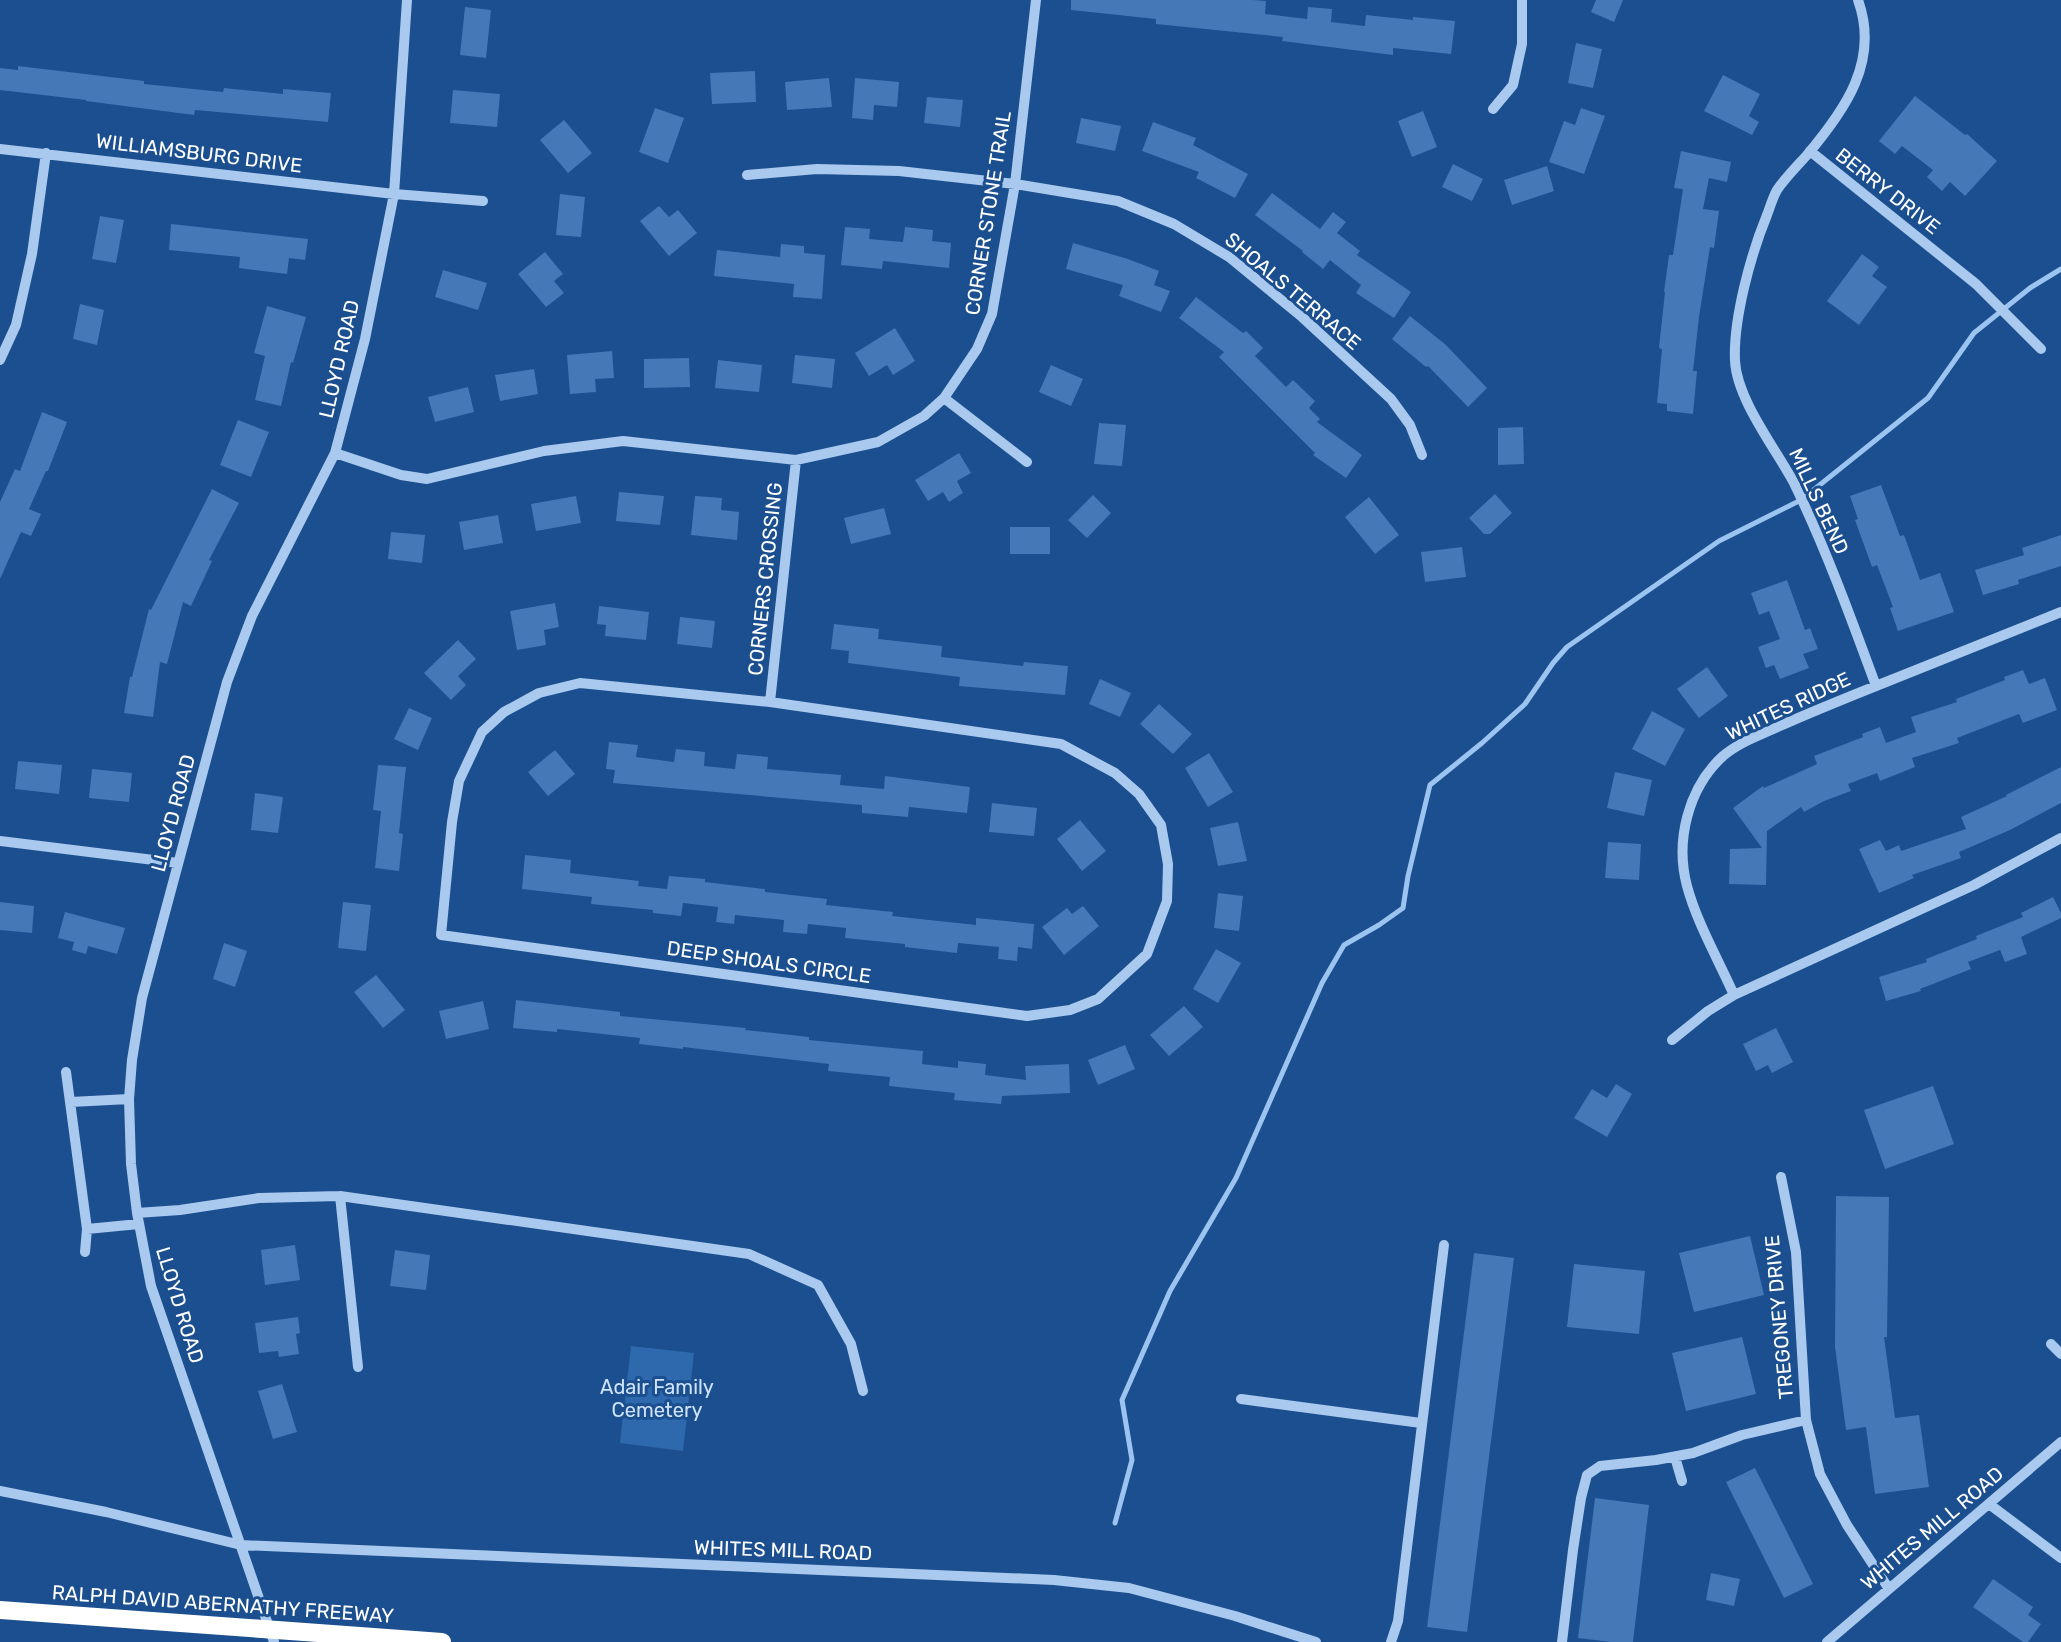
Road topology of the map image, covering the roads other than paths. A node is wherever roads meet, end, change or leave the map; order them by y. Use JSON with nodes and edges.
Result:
{"nodes":[{"id":1,"x":407,"y":0,"type":"edge"},
{"id":2,"x":1036,"y":0,"type":"edge"},
{"id":3,"x":1522,"y":0,"type":"edge"},
{"id":4,"x":1858,"y":0,"type":"edge"},
{"id":5,"x":1493,"y":109,"type":"dead end"},
{"id":6,"x":0,"y":149,"type":"edge"},
{"id":7,"x":1810,"y":151,"type":"junction"},
{"id":8,"x":46,"y":153,"type":"junction"},
{"id":9,"x":747,"y":175,"type":"dead end"},
{"id":10,"x":1014,"y":184,"type":"junction"},
{"id":11,"x":394,"y":195,"type":"junction"},
{"id":12,"x":483,"y":201,"type":"dead end"},
{"id":13,"x":2041,"y":349,"type":"dead end"},
{"id":14,"x":0,"y":360,"type":"edge"},
{"id":15,"x":944,"y":398,"type":"junction"},
{"id":16,"x":335,"y":453,"type":"junction"},
{"id":17,"x":1422,"y":455,"type":"dead end"},
{"id":18,"x":796,"y":460,"type":"junction"},
{"id":19,"x":1027,"y":462,"type":"dead end"},
{"id":20,"x":2061,"y":612,"type":"edge"},
{"id":21,"x":1876,"y":686,"type":"junction"},
{"id":22,"x":770,"y":702,"type":"junction"},
{"id":23,"x":2061,"y":838,"type":"edge"},
{"id":24,"x":0,"y":841,"type":"edge"},
{"id":25,"x":178,"y":863,"type":"junction"},
{"id":26,"x":1734,"y":994,"type":"junction"},
{"id":27,"x":1672,"y":1040,"type":"dead end"},
{"id":28,"x":66,"y":1072,"type":"dead end"},
{"id":29,"x":129,"y":1099,"type":"junction"},
{"id":30,"x":71,"y":1102,"type":"junction"},
{"id":31,"x":1780,"y":1177,"type":"dead end"},
{"id":32,"x":340,"y":1196,"type":"junction"},
{"id":33,"x":138,"y":1218,"type":"junction"},
{"id":34,"x":87,"y":1229,"type":"junction"},
{"id":35,"x":1444,"y":1245,"type":"dead end"},
{"id":36,"x":85,"y":1252,"type":"dead end"},
{"id":37,"x":2051,"y":1344,"type":"dead end"},
{"id":38,"x":2061,"y":1354,"type":"edge"},
{"id":39,"x":358,"y":1367,"type":"dead end"},
{"id":40,"x":863,"y":1391,"type":"dead end"},
{"id":41,"x":1241,"y":1399,"type":"dead end"},
{"id":42,"x":1806,"y":1420,"type":"junction"},
{"id":43,"x":1421,"y":1423,"type":"junction"},
{"id":44,"x":2061,"y":1442,"type":"edge"},
{"id":45,"x":1675,"y":1456,"type":"junction"},
{"id":46,"x":1682,"y":1481,"type":"dead end"},
{"id":47,"x":0,"y":1491,"type":"edge"},
{"id":48,"x":1989,"y":1504,"type":"junction"},
{"id":49,"x":241,"y":1545,"type":"junction"},
{"id":50,"x":2061,"y":1558,"type":"edge"},
{"id":51,"x":1889,"y":1589,"type":"junction"},
{"id":52,"x":0,"y":1610,"type":"edge"},
{"id":53,"x":274,"y":1642,"type":"edge"},
{"id":54,"x":442,"y":1642,"type":"edge"},
{"id":55,"x":1316,"y":1642,"type":"edge"},
{"id":56,"x":1391,"y":1642,"type":"edge"},
{"id":57,"x":1562,"y":1642,"type":"edge"},
{"id":58,"x":1827,"y":1642,"type":"edge"}],
"edges":[{"from":1,"to":11,"type":"street","name":"LLOYD ROAD"},
{"from":2,"to":10,"type":"street","name":"CORNER STONE TRAIL"},
{"from":3,"to":5,"type":"street"},
{"from":4,"to":7,"type":"street","name":"BERRY DRIVE"},
{"from":6,"to":8,"type":"street","name":"WILLIAMSBURG DRIVE"},
{"from":7,"to":13,"type":"street","name":"BERRY DRIVE"},
{"from":7,"to":21,"type":"street","name":"MILLS BEND"},
{"from":8,"to":11,"type":"street","name":"WILLIAMSBURG DRIVE"},
{"from":8,"to":14,"type":"street"},
{"from":9,"to":10,"type":"street","name":"SHOALS TERRACE"},
{"from":10,"to":15,"type":"street","name":"CORNER STONE TRAIL"},
{"from":10,"to":17,"type":"street","name":"SHOALS TERRACE"},
{"from":11,"to":12,"type":"street","name":"WILLIAMSBURG DRIVE"},
{"from":11,"to":16,"type":"street","name":"LLOYD ROAD"},
{"from":15,"to":18,"type":"street","name":"CORNER STONE TRAIL"},
{"from":15,"to":19,"type":"street"},
{"from":16,"to":18,"type":"street","name":"CORNER STONE TRAIL"},
{"from":16,"to":25,"type":"street","name":"LLOYD ROAD"},
{"from":18,"to":22,"type":"street","name":"CORNERS CROSSING"},
{"from":20,"to":21,"type":"street"},
{"from":21,"to":26,"type":"street","name":"WHITES RIDGE"},
{"from":22,"to":22,"type":"street","name":"DEEP SHOALS CIRCLE"},
{"from":23,"to":26,"type":"street"},
{"from":24,"to":25,"type":"street"},
{"from":25,"to":29,"type":"street","name":"LLOYD ROAD"},
{"from":26,"to":27,"type":"street"},
{"from":28,"to":30,"type":"street"},
{"from":29,"to":30,"type":"street"},
{"from":29,"to":33,"type":"street","name":"LLOYD ROAD"},
{"from":30,"to":34,"type":"street"},
{"from":31,"to":42,"type":"street","name":"TREGONEY DRIVE"},
{"from":32,"to":33,"type":"street"},
{"from":32,"to":39,"type":"street"},
{"from":32,"to":40,"type":"street"},
{"from":33,"to":34,"type":"street"},
{"from":33,"to":49,"type":"street","name":"LLOYD ROAD"},
{"from":34,"to":36,"type":"street"},
{"from":35,"to":43,"type":"street"},
{"from":37,"to":38,"type":"street"},
{"from":41,"to":43,"type":"street"},
{"from":42,"to":45,"type":"street","name":"TREGONEY DRIVE"},
{"from":42,"to":51,"type":"street","name":"TREGONEY DRIVE"},
{"from":43,"to":56,"type":"street"},
{"from":44,"to":48,"type":"street","name":"WHITES MILL ROAD"},
{"from":45,"to":46,"type":"street"},
{"from":45,"to":57,"type":"street","name":"TREGONEY DRIVE"},
{"from":47,"to":49,"type":"street","name":"WHITES MILL ROAD"},
{"from":48,"to":50,"type":"street"},
{"from":48,"to":51,"type":"street","name":"WHITES MILL ROAD"},
{"from":49,"to":53,"type":"street","name":"LLOYD ROAD"},
{"from":49,"to":55,"type":"street","name":"WHITES MILL ROAD"},
{"from":51,"to":58,"type":"street","name":"WHITES MILL ROAD"},
{"from":52,"to":54,"type":"highway","name":"RALPH DAVID ABERNATHY FREEWAY"}]}
